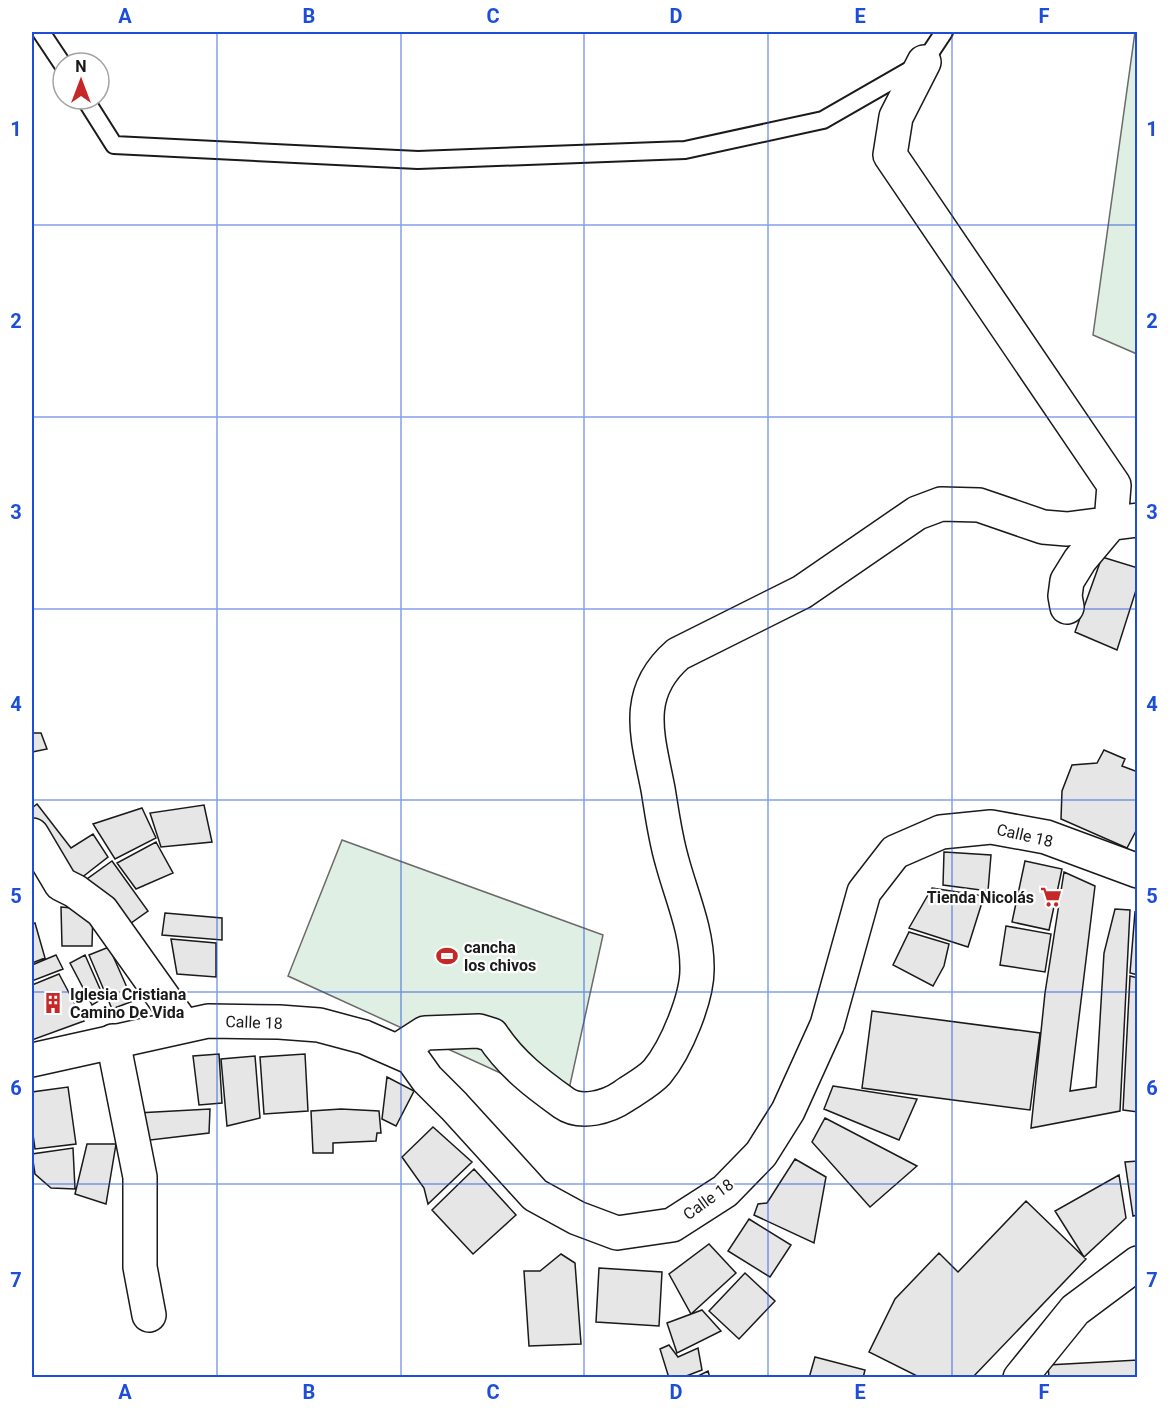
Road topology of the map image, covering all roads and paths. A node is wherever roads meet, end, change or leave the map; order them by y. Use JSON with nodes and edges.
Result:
{"nodes":[{"id":1,"x":41,"y":32,"type":"edge"},
{"id":2,"x":944,"y":32,"type":"edge"},
{"id":3,"x":54,"y":51,"type":"edge"},
{"id":4,"x":924,"y":62,"type":"junction"},
{"id":5,"x":93,"y":111,"type":"edge"},
{"id":6,"x":1124,"y":522,"type":"edge"},
{"id":7,"x":1067,"y":607,"type":"dead end"},
{"id":8,"x":32,"y":835,"type":"edge"},
{"id":9,"x":1137,"y":871,"type":"edge"},
{"id":10,"x":183,"y":1026,"type":"junction"},
{"id":11,"x":113,"y":1041,"type":"junction"},
{"id":12,"x":397,"y":1051,"type":"junction"},
{"id":13,"x":32,"y":1060,"type":"edge"},
{"id":14,"x":1137,"y":1263,"type":"edge"},
{"id":15,"x":149,"y":1315,"type":"dead end"},
{"id":16,"x":1020,"y":1377,"type":"edge"}],
"edges":[{"from":1,"to":3,"type":"lane"},
{"from":2,"to":4,"type":"lane"},
{"from":4,"to":5,"type":"lane"},
{"from":4,"to":6,"type":"street"},
{"from":6,"to":7,"type":"street"},
{"from":6,"to":12,"type":"street"},
{"from":8,"to":10,"type":"street"},
{"from":9,"to":12,"type":"street","name":"Calle 18"},
{"from":10,"to":11,"type":"street","name":"Calle 18"},
{"from":10,"to":12,"type":"street","name":"Calle 18"},
{"from":11,"to":13,"type":"street","name":"Calle 18"},
{"from":11,"to":15,"type":"street"},
{"from":14,"to":16,"type":"street"}]}
